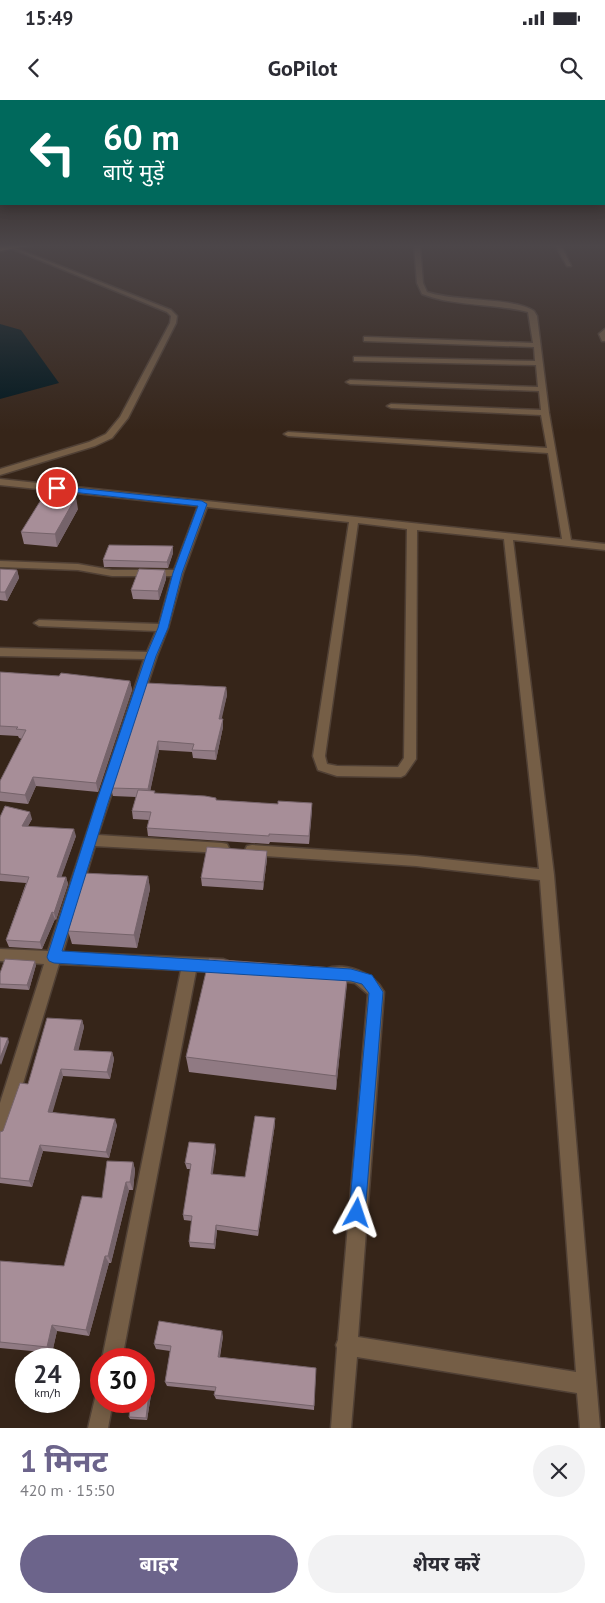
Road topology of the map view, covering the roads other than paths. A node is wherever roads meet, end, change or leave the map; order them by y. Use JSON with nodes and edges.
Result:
{"nodes":[{"id":1,"x":161,"y":307,"type":"edge"},
{"id":2,"x":516,"y":307,"type":"edge"},
{"id":3,"x":605,"y":331,"type":"edge"},
{"id":4,"x":367,"y":339,"type":"dead end"},
{"id":5,"x":605,"y":339,"type":"edge"},
{"id":6,"x":536,"y":345,"type":"junction"},
{"id":7,"x":357,"y":358,"type":"dead end"},
{"id":8,"x":538,"y":363,"type":"junction"},
{"id":9,"x":350,"y":382,"type":"dead end"},
{"id":10,"x":542,"y":389,"type":"junction"},
{"id":11,"x":391,"y":406,"type":"dead end"},
{"id":12,"x":545,"y":413,"type":"junction"},
{"id":13,"x":288,"y":434,"type":"dead end"},
{"id":14,"x":552,"y":451,"type":"junction"},
{"id":15,"x":0,"y":472,"type":"edge"},
{"id":16,"x":0,"y":482,"type":"edge"},
{"id":17,"x":202,"y":504,"type":"junction"},
{"id":18,"x":354,"y":519,"type":"junction"},
{"id":19,"x":412,"y":525,"type":"junction"},
{"id":20,"x":508,"y":536,"type":"junction"},
{"id":21,"x":567,"y":542,"type":"junction"},
{"id":22,"x":605,"y":547,"type":"edge"},
{"id":23,"x":0,"y":564,"type":"edge"},
{"id":24,"x":178,"y":573,"type":"junction"},
{"id":25,"x":39,"y":623,"type":"dead end"},
{"id":26,"x":163,"y":628,"type":"junction"},
{"id":27,"x":0,"y":652,"type":"edge"},
{"id":28,"x":151,"y":656,"type":"junction"},
{"id":29,"x":90,"y":840,"type":"junction"},
{"id":30,"x":547,"y":875,"type":"junction"},
{"id":31,"x":0,"y":955,"type":"edge"},
{"id":32,"x":54,"y":957,"type":"junction"},
{"id":33,"x":190,"y":964,"type":"junction"},
{"id":34,"x":240,"y":968,"type":"edge"},
{"id":35,"x":318,"y":974,"type":"edge"},
{"id":36,"x":0,"y":1130,"type":"edge"},
{"id":37,"x":346,"y":1345,"type":"junction"},
{"id":38,"x":114,"y":1348,"type":"edge"},
{"id":39,"x":586,"y":1384,"type":"junction"},
{"id":40,"x":101,"y":1413,"type":"edge"},
{"id":41,"x":98,"y":1428,"type":"edge"},
{"id":42,"x":341,"y":1428,"type":"edge"},
{"id":43,"x":590,"y":1428,"type":"edge"}],
"edges":[{"from":1,"to":15,"type":"street"},
{"from":2,"to":6,"type":"street"},
{"from":3,"to":5,"type":"street"},
{"from":4,"to":6,"type":"street"},
{"from":6,"to":8,"type":"street"},
{"from":7,"to":8,"type":"street"},
{"from":8,"to":10,"type":"street"},
{"from":9,"to":10,"type":"street"},
{"from":10,"to":12,"type":"street"},
{"from":11,"to":12,"type":"street"},
{"from":12,"to":14,"type":"street"},
{"from":13,"to":14,"type":"street"},
{"from":14,"to":21,"type":"street"},
{"from":16,"to":17,"type":"street"},
{"from":17,"to":18,"type":"street"},
{"from":17,"to":24,"type":"street"},
{"from":18,"to":19,"type":"street"},
{"from":18,"to":19,"type":"street"},
{"from":19,"to":20,"type":"street"},
{"from":20,"to":21,"type":"street"},
{"from":20,"to":30,"type":"street"},
{"from":21,"to":22,"type":"street"},
{"from":23,"to":24,"type":"street"},
{"from":24,"to":26,"type":"street"},
{"from":25,"to":26,"type":"street"},
{"from":26,"to":28,"type":"street"},
{"from":27,"to":28,"type":"street"},
{"from":28,"to":29,"type":"street"},
{"from":29,"to":30,"type":"street"},
{"from":29,"to":32,"type":"street"},
{"from":30,"to":39,"type":"street"},
{"from":31,"to":32,"type":"street"},
{"from":32,"to":33,"type":"street"},
{"from":32,"to":36,"type":"street"},
{"from":33,"to":34,"type":"street"},
{"from":33,"to":38,"type":"street"},
{"from":35,"to":37,"type":"street"},
{"from":37,"to":39,"type":"street"},
{"from":37,"to":42,"type":"street"},
{"from":39,"to":43,"type":"street"},
{"from":40,"to":41,"type":"street"}]}
